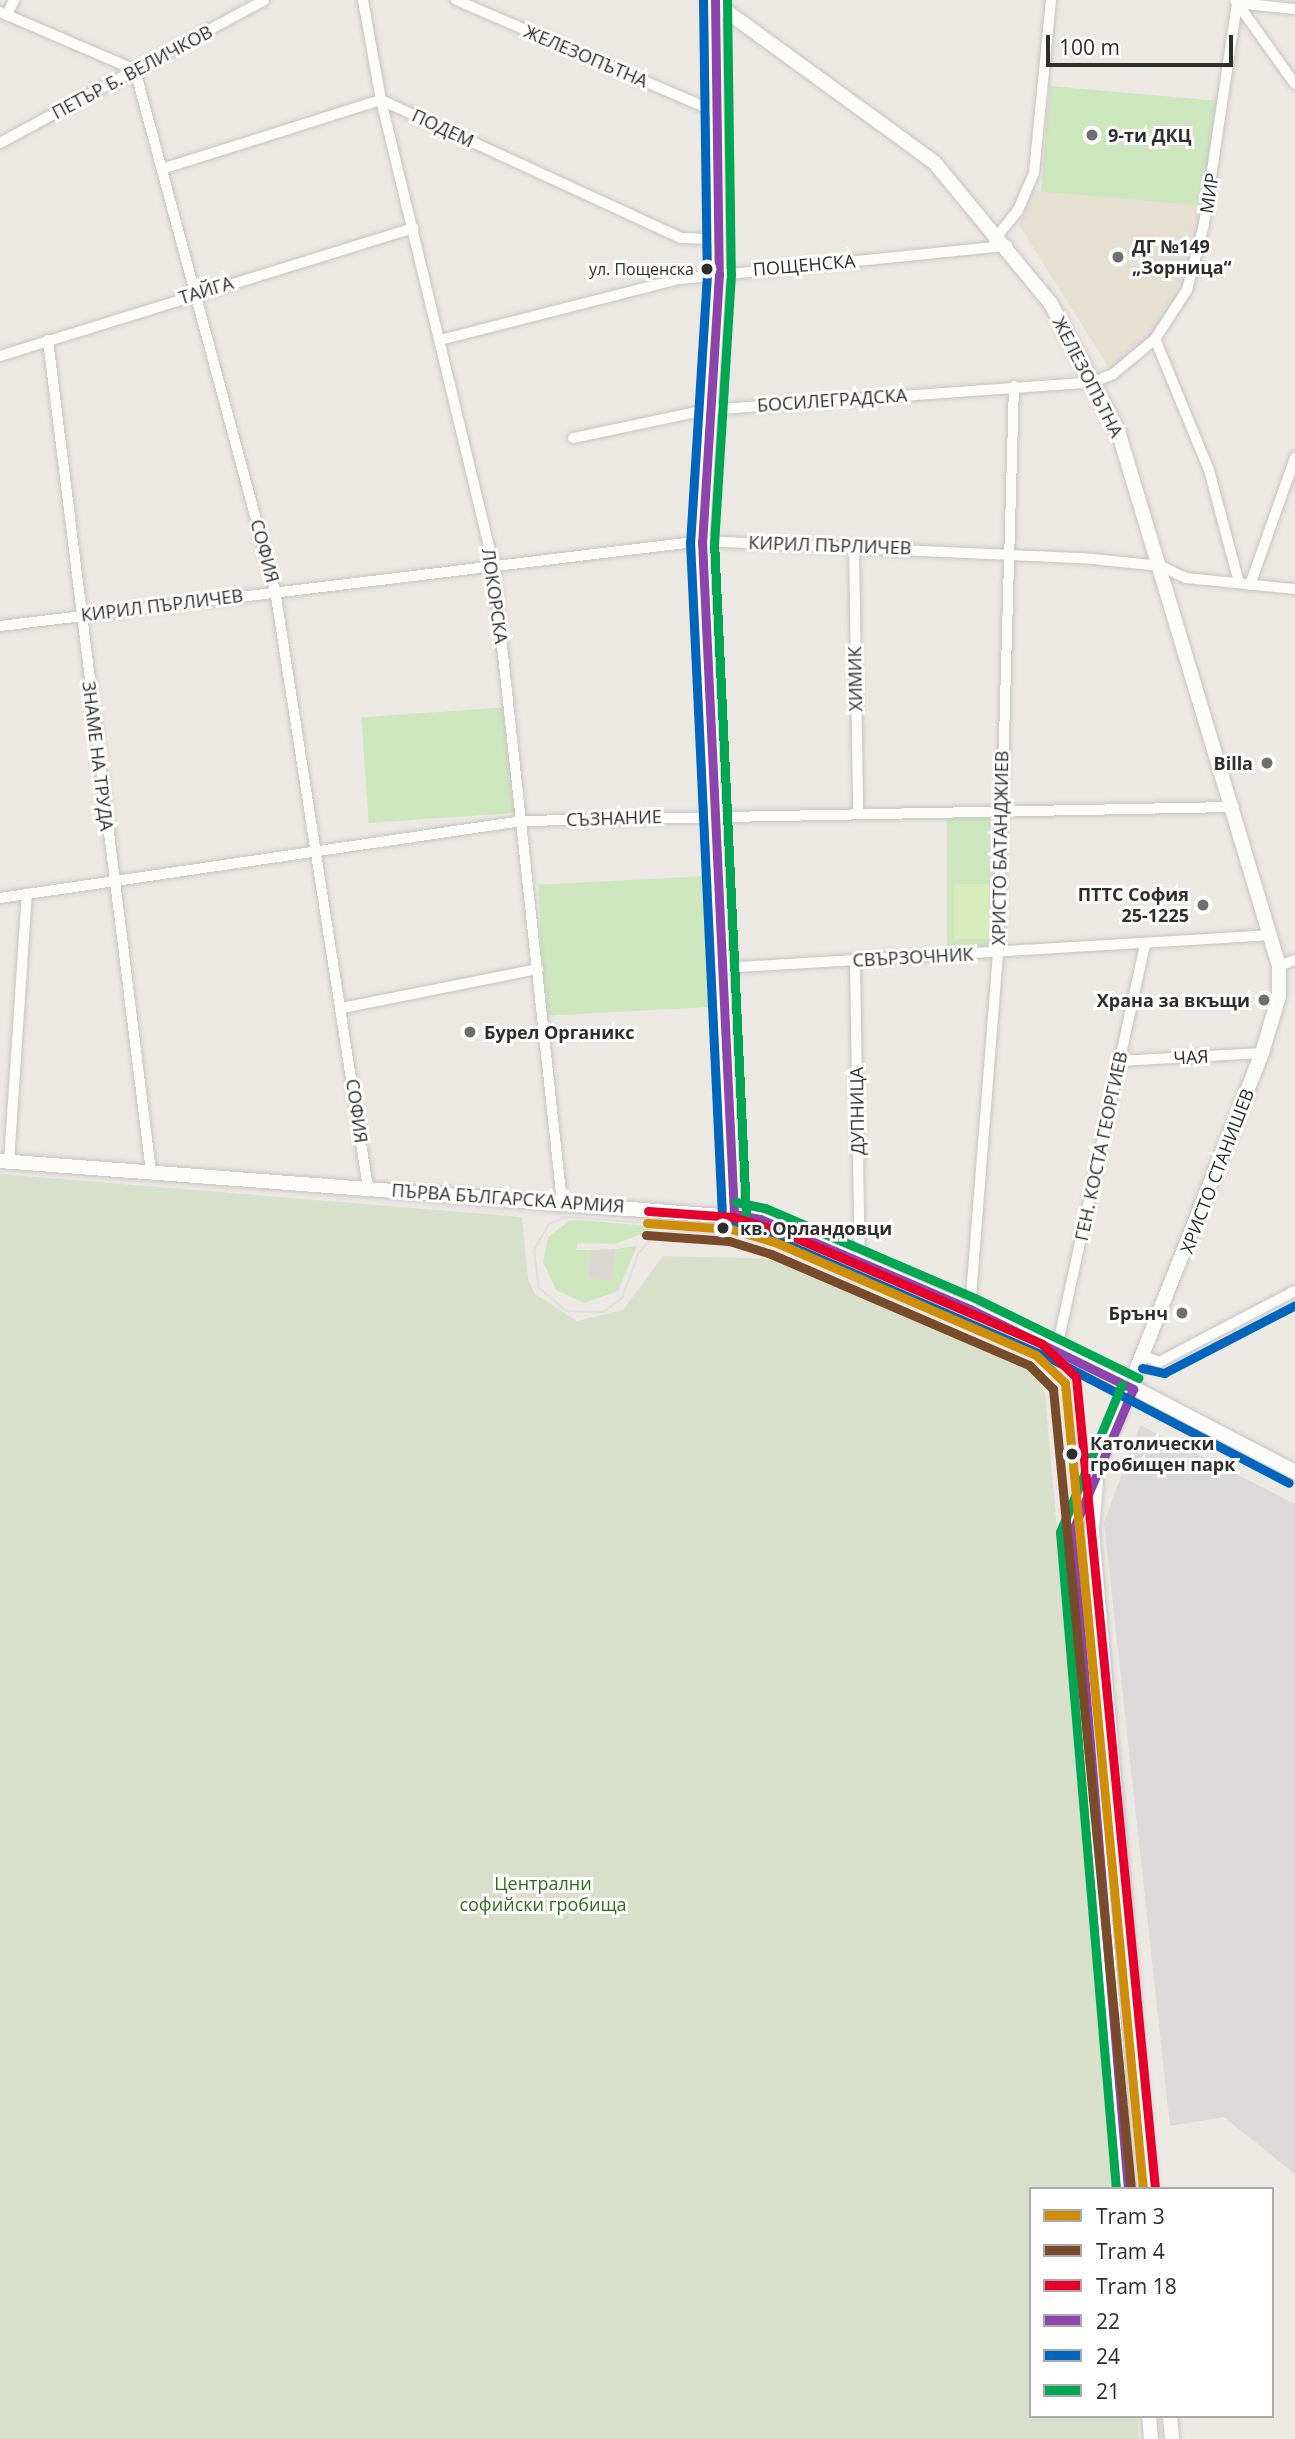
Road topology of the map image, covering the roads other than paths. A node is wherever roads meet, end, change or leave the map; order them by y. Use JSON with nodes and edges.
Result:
{"nodes":[{"id":1,"x":14,"y":0,"type":"edge"},
{"id":2,"x":264,"y":0,"type":"edge"},
{"id":3,"x":363,"y":0,"type":"edge"},
{"id":4,"x":456,"y":0,"type":"edge"},
{"id":5,"x":1051,"y":0,"type":"edge"},
{"id":6,"x":715,"y":1,"type":"edge"},
{"id":7,"x":1236,"y":2,"type":"edge"},
{"id":8,"x":1295,"y":9,"type":"edge"},
{"id":9,"x":4,"y":14,"type":"edge"},
{"id":10,"x":135,"y":70,"type":"junction"},
{"id":11,"x":1295,"y":83,"type":"edge"},
{"id":12,"x":381,"y":100,"type":"junction"},
{"id":13,"x":716,"y":113,"type":"junction"},
{"id":14,"x":0,"y":143,"type":"edge"},
{"id":15,"x":162,"y":169,"type":"junction"},
{"id":16,"x":414,"y":228,"type":"junction"},
{"id":17,"x":718,"y":239,"type":"junction"},
{"id":18,"x":1003,"y":240,"type":"junction"},
{"id":19,"x":719,"y":274,"type":"junction"},
{"id":20,"x":195,"y":293,"type":"junction"},
{"id":21,"x":1155,"y":339,"type":"junction"},
{"id":22,"x":48,"y":340,"type":"junction"},
{"id":23,"x":440,"y":340,"type":"junction"},
{"id":24,"x":0,"y":356,"type":"edge"},
{"id":25,"x":1094,"y":382,"type":"junction"},
{"id":26,"x":1014,"y":386,"type":"junction"},
{"id":27,"x":706,"y":410,"type":"junction"},
{"id":28,"x":573,"y":438,"type":"dead end"},
{"id":29,"x":1295,"y":458,"type":"edge"},
{"id":30,"x":702,"y":541,"type":"junction"},
{"id":31,"x":853,"y":545,"type":"junction"},
{"id":32,"x":1005,"y":553,"type":"junction"},
{"id":33,"x":493,"y":562,"type":"junction"},
{"id":34,"x":1161,"y":566,"type":"junction"},
{"id":35,"x":1245,"y":584,"type":"junction"},
{"id":36,"x":1295,"y":589,"type":"edge"},
{"id":37,"x":275,"y":590,"type":"junction"},
{"id":38,"x":81,"y":616,"type":"junction"},
{"id":39,"x":0,"y":626,"type":"edge"},
{"id":40,"x":1234,"y":807,"type":"junction"},
{"id":41,"x":1000,"y":811,"type":"junction"},
{"id":42,"x":858,"y":813,"type":"junction"},
{"id":43,"x":716,"y":814,"type":"junction"},
{"id":44,"x":522,"y":821,"type":"junction"},
{"id":45,"x":319,"y":851,"type":"junction"},
{"id":46,"x":114,"y":881,"type":"junction"},
{"id":47,"x":27,"y":894,"type":"junction"},
{"id":48,"x":0,"y":898,"type":"edge"},
{"id":49,"x":1272,"y":935,"type":"junction"},
{"id":50,"x":1145,"y":943,"type":"junction"},
{"id":51,"x":998,"y":951,"type":"junction"},
{"id":52,"x":855,"y":960,"type":"junction"},
{"id":53,"x":1295,"y":960,"type":"edge"},
{"id":54,"x":1279,"y":966,"type":"junction"},
{"id":55,"x":722,"y":968,"type":"junction"},
{"id":56,"x":538,"y":969,"type":"junction"},
{"id":57,"x":342,"y":1008,"type":"junction"},
{"id":58,"x":1262,"y":1053,"type":"junction"},
{"id":59,"x":1120,"y":1061,"type":"junction"},
{"id":60,"x":4,"y":1161,"type":"edge"},
{"id":61,"x":151,"y":1172,"type":"junction"},
{"id":62,"x":368,"y":1188,"type":"junction"},
{"id":63,"x":562,"y":1202,"type":"junction"},
{"id":64,"x":733,"y":1214,"type":"junction"},
{"id":65,"x":860,"y":1262,"type":"junction"},
{"id":66,"x":1295,"y":1291,"type":"edge"},
{"id":67,"x":970,"y":1309,"type":"junction"},
{"id":68,"x":1057,"y":1348,"type":"junction"},
{"id":69,"x":1146,"y":1357,"type":"junction"},
{"id":70,"x":1133,"y":1389,"type":"junction"},
{"id":71,"x":1097,"y":1470,"type":"junction"},
{"id":72,"x":1295,"y":1472,"type":"edge"},
{"id":73,"x":1128,"y":2187,"type":"edge"},
{"id":74,"x":1150,"y":2187,"type":"edge"},
{"id":75,"x":1149,"y":2418,"type":"edge"},
{"id":76,"x":1170,"y":2418,"type":"edge"},
{"id":77,"x":1151,"y":2439,"type":"edge"},
{"id":78,"x":1172,"y":2439,"type":"edge"}],
"edges":[{"from":1,"to":9,"type":"street"},
{"from":2,"to":10,"type":"street","name":"ПЕТЪР Б. ВЕЛИЧКОВ"},
{"from":3,"to":12,"type":"street","name":"ЛОКОРСКА"},
{"from":4,"to":13,"type":"street","name":"ЖЕЛЕЗОПЪТНА"},
{"from":5,"to":18,"type":"street"},
{"from":6,"to":13,"type":"street"},
{"from":6,"to":18,"type":"street","name":"ЖЕЛЕЗОПЪТНА"},
{"from":7,"to":8,"type":"street"},
{"from":7,"to":11,"type":"street"},
{"from":7,"to":21,"type":"street","name":"МИР"},
{"from":9,"to":10,"type":"street"},
{"from":10,"to":14,"type":"street","name":"ПЕТЪР Б. ВЕЛИЧКОВ"},
{"from":10,"to":15,"type":"street","name":"СОФИЯ"},
{"from":12,"to":15,"type":"street"},
{"from":12,"to":16,"type":"street","name":"ЛОКОРСКА"},
{"from":12,"to":17,"type":"street","name":"ПОДЕМ"},
{"from":13,"to":17,"type":"street"},
{"from":15,"to":20,"type":"street","name":"СОФИЯ"},
{"from":16,"to":20,"type":"street","name":"ТАЙГА"},
{"from":16,"to":23,"type":"street","name":"ЛОКОРСКА"},
{"from":17,"to":19,"type":"street"},
{"from":18,"to":19,"type":"street","name":"ПОЩЕНСКА"},
{"from":18,"to":25,"type":"street","name":"ЖЕЛЕЗОПЪТНА"},
{"from":19,"to":23,"type":"street","name":"ПОЩЕНСКА"},
{"from":19,"to":27,"type":"street"},
{"from":20,"to":22,"type":"street","name":"ТАЙГА"},
{"from":20,"to":37,"type":"street","name":"СОФИЯ"},
{"from":21,"to":25,"type":"street","name":"МИР"},
{"from":21,"to":35,"type":"street"},
{"from":22,"to":24,"type":"street","name":"ТАЙГА"},
{"from":22,"to":38,"type":"street","name":"ЗНАМЕ НА ТРУДА"},
{"from":23,"to":33,"type":"street","name":"ЛОКОРСКА"},
{"from":25,"to":26,"type":"street","name":"БОСИЛЕГРАДСКА"},
{"from":25,"to":34,"type":"street","name":"ЖЕЛЕЗОПЪТНА"},
{"from":26,"to":27,"type":"street","name":"БОСИЛЕГРАДСКА"},
{"from":26,"to":32,"type":"street","name":"ХРИСТО БАТАНДЖИЕВ"},
{"from":27,"to":28,"type":"street","name":"БОСИЛЕГРАДСКА"},
{"from":27,"to":30,"type":"street"},
{"from":29,"to":35,"type":"street"},
{"from":30,"to":31,"type":"street","name":"КИРИЛ ПЪРЛИЧЕВ"},
{"from":30,"to":33,"type":"street","name":"КИРИЛ ПЪРЛИЧЕВ"},
{"from":30,"to":43,"type":"street"},
{"from":31,"to":32,"type":"street","name":"КИРИЛ ПЪРЛИЧЕВ"},
{"from":31,"to":42,"type":"street","name":"ХИМИК"},
{"from":32,"to":34,"type":"street","name":"КИРИЛ ПЪРЛИЧЕВ"},
{"from":32,"to":41,"type":"street","name":"ХРИСТО БАТАНДЖИЕВ"},
{"from":33,"to":37,"type":"street","name":"КИРИЛ ПЪРЛИЧЕВ"},
{"from":33,"to":44,"type":"street","name":"ЛОКОРСКА"},
{"from":34,"to":35,"type":"street","name":"КИРИЛ ПЪРЛИЧЕВ"},
{"from":34,"to":40,"type":"street","name":"ЖЕЛЕЗОПЪТНА"},
{"from":35,"to":36,"type":"street","name":"КИРИЛ ПЪРЛИЧЕВ"},
{"from":37,"to":38,"type":"street","name":"КИРИЛ ПЪРЛИЧЕВ"},
{"from":37,"to":45,"type":"street","name":"СОФИЯ"},
{"from":38,"to":39,"type":"street","name":"КИРИЛ ПЪРЛИЧЕВ"},
{"from":38,"to":46,"type":"street","name":"ЗНАМЕ НА ТРУДА"},
{"from":40,"to":41,"type":"street","name":"СЪЗНАНИЕ"},
{"from":40,"to":49,"type":"street","name":"ЖЕЛЕЗОПЪТНА"},
{"from":41,"to":42,"type":"street","name":"СЪЗНАНИЕ"},
{"from":41,"to":51,"type":"street","name":"ХРИСТО БАТАНДЖИЕВ"},
{"from":42,"to":43,"type":"street","name":"СЪЗНАНИЕ"},
{"from":43,"to":44,"type":"street","name":"СЪЗНАНИЕ"},
{"from":43,"to":55,"type":"street"},
{"from":44,"to":45,"type":"street","name":"СЪЗНАНИЕ"},
{"from":44,"to":56,"type":"street","name":"ЛОКОРСКА"},
{"from":45,"to":46,"type":"street","name":"СЪЗНАНИЕ"},
{"from":45,"to":57,"type":"street","name":"СОФИЯ"},
{"from":46,"to":47,"type":"street","name":"СЪЗНАНИЕ"},
{"from":46,"to":61,"type":"street","name":"ЗНАМЕ НА ТРУДА"},
{"from":47,"to":48,"type":"street","name":"СЪЗНАНИЕ"},
{"from":47,"to":60,"type":"street"},
{"from":49,"to":50,"type":"street","name":"СВЪРЗОЧНИК"},
{"from":49,"to":54,"type":"street","name":"ЖЕЛЕЗОПЪТНА"},
{"from":50,"to":51,"type":"street","name":"СВЪРЗОЧНИК"},
{"from":50,"to":59,"type":"street","name":"ГЕН. КОСТА ГЕОРГИЕВ"},
{"from":51,"to":52,"type":"street","name":"СВЪРЗОЧНИК"},
{"from":51,"to":67,"type":"street","name":"ХРИСТО БАТАНДЖИЕВ"},
{"from":52,"to":55,"type":"street","name":"СВЪРЗОЧНИК"},
{"from":52,"to":65,"type":"street","name":"ДУПНИЦА"},
{"from":53,"to":54,"type":"street"},
{"from":54,"to":58,"type":"street","name":"ХРИСТО СТАНИШЕВ"},
{"from":55,"to":64,"type":"street"},
{"from":56,"to":57,"type":"street"},
{"from":56,"to":63,"type":"street","name":"ЛОКОРСКА"},
{"from":57,"to":62,"type":"street","name":"СОФИЯ"},
{"from":58,"to":59,"type":"street","name":"ЧАЯ"},
{"from":58,"to":69,"type":"street","name":"ХРИСТО СТАНИШЕВ"},
{"from":59,"to":68,"type":"street","name":"ГЕН. КОСТА ГЕОРГИЕВ"},
{"from":60,"to":61,"type":"street","name":"ПЪРВА БЪЛГАРСКА АРМИЯ"},
{"from":61,"to":62,"type":"street","name":"ПЪРВА БЪЛГАРСКА АРМИЯ"},
{"from":62,"to":63,"type":"street","name":"ПЪРВА БЪЛГАРСКА АРМИЯ"},
{"from":63,"to":64,"type":"street","name":"ПЪРВА БЪЛГАРСКА АРМИЯ"},
{"from":64,"to":65,"type":"street","name":"ПЪРВА БЪЛГАРСКА АРМИЯ"},
{"from":65,"to":67,"type":"street","name":"ПЪРВА БЪЛГАРСКА АРМИЯ"},
{"from":66,"to":69,"type":"street"},
{"from":67,"to":68,"type":"street","name":"ПЪРВА БЪЛГАРСКА АРМИЯ"},
{"from":68,"to":70,"type":"street","name":"ПЪРВА БЪЛГАРСКА АРМИЯ"},
{"from":69,"to":70,"type":"street","name":"ХРИСТО СТАНИШЕВ"},
{"from":70,"to":71,"type":"street","name":"ХРИСТО СТАНИШЕВ"},
{"from":70,"to":72,"type":"street","name":"ПЪРВА БЪЛГАРСКА АРМИЯ"},
{"from":71,"to":73,"type":"street","name":"ХРИСТО СТАНИШЕВ"},
{"from":71,"to":74,"type":"street"},
{"from":75,"to":77,"type":"street"},
{"from":76,"to":78,"type":"street"}]}
